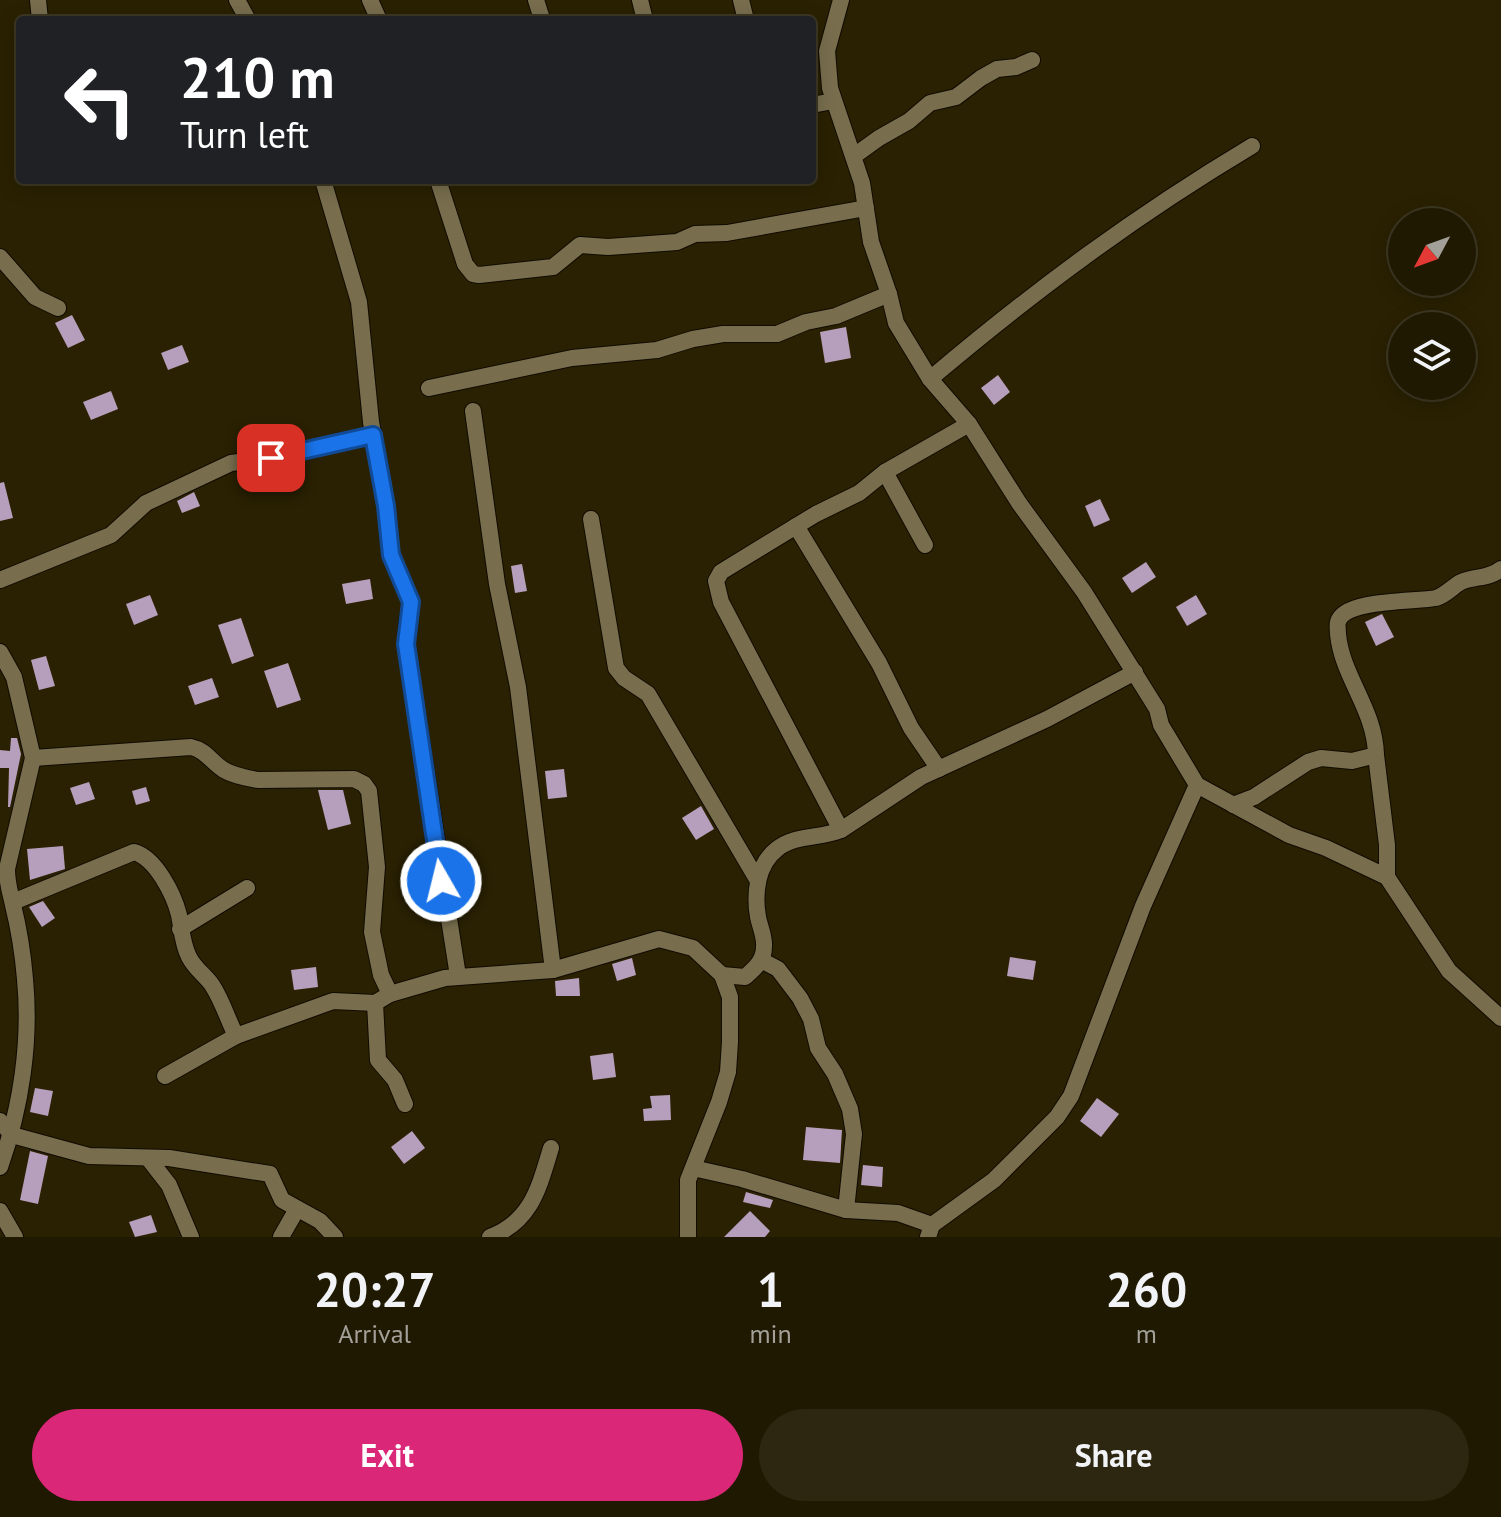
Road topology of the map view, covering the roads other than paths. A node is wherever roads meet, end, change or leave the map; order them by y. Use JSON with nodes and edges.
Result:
{"nodes":[{"id":1,"x":841,"y":0,"type":"edge"},
{"id":2,"x":1032,"y":60,"type":"dead end"},
{"id":3,"x":833,"y":101,"type":"junction"},
{"id":4,"x":816,"y":104,"type":"edge"},
{"id":5,"x":1252,"y":146,"type":"dead end"},
{"id":6,"x":854,"y":156,"type":"junction"},
{"id":7,"x":324,"y":184,"type":"edge"},
{"id":8,"x":439,"y":184,"type":"edge"},
{"id":9,"x":866,"y":208,"type":"junction"},
{"id":10,"x":0,"y":257,"type":"edge"},
{"id":11,"x":889,"y":294,"type":"junction"},
{"id":12,"x":58,"y":308,"type":"dead end"},
{"id":13,"x":930,"y":379,"type":"junction"},
{"id":14,"x":429,"y":388,"type":"dead end"},
{"id":15,"x":473,"y":411,"type":"dead end"},
{"id":16,"x":969,"y":424,"type":"junction"},
{"id":17,"x":373,"y":435,"type":"junction"},
{"id":18,"x":885,"y":472,"type":"junction"},
{"id":19,"x":591,"y":519,"type":"dead end"},
{"id":20,"x":796,"y":526,"type":"junction"},
{"id":21,"x":925,"y":545,"type":"dead end"},
{"id":22,"x":1501,"y":569,"type":"edge"},
{"id":23,"x":0,"y":580,"type":"edge"},
{"id":24,"x":0,"y":652,"type":"edge"},
{"id":25,"x":1135,"y":672,"type":"junction"},
{"id":26,"x":1376,"y":755,"type":"junction"},
{"id":27,"x":33,"y":758,"type":"junction"},
{"id":28,"x":939,"y":769,"type":"junction"},
{"id":29,"x":1197,"y":785,"type":"junction"},
{"id":30,"x":1233,"y":805,"type":"junction"},
{"id":31,"x":841,"y":830,"type":"junction"},
{"id":32,"x":1387,"y":877,"type":"junction"},
{"id":33,"x":758,"y":881,"type":"junction"},
{"id":34,"x":247,"y":888,"type":"dead end"},
{"id":35,"x":13,"y":902,"type":"junction"},
{"id":36,"x":180,"y":929,"type":"junction"},
{"id":37,"x":761,"y":960,"type":"junction"},
{"id":38,"x":553,"y":970,"type":"junction"},
{"id":39,"x":722,"y":975,"type":"junction"},
{"id":40,"x":458,"y":976,"type":"junction"},
{"id":41,"x":745,"y":977,"type":"junction"},
{"id":42,"x":390,"y":994,"type":"junction"},
{"id":43,"x":730,"y":997,"type":"junction"},
{"id":44,"x":375,"y":1003,"type":"junction"},
{"id":45,"x":1501,"y":1018,"type":"edge"},
{"id":46,"x":236,"y":1036,"type":"junction"},
{"id":47,"x":165,"y":1076,"type":"dead end"},
{"id":48,"x":405,"y":1104,"type":"dead end"},
{"id":49,"x":0,"y":1121,"type":"edge"},
{"id":50,"x":12,"y":1135,"type":"junction"},
{"id":51,"x":551,"y":1148,"type":"dead end"},
{"id":52,"x":148,"y":1158,"type":"junction"},
{"id":53,"x":0,"y":1167,"type":"edge"},
{"id":54,"x":693,"y":1168,"type":"junction"},
{"id":55,"x":297,"y":1209,"type":"junction"},
{"id":56,"x":846,"y":1210,"type":"junction"},
{"id":57,"x":0,"y":1211,"type":"edge"},
{"id":58,"x":930,"y":1231,"type":"edge"},
{"id":59,"x":496,"y":1235,"type":"edge"},
{"id":60,"x":15,"y":1237,"type":"edge"},
{"id":61,"x":191,"y":1237,"type":"edge"},
{"id":62,"x":281,"y":1237,"type":"edge"},
{"id":63,"x":335,"y":1237,"type":"edge"},
{"id":64,"x":524,"y":1237,"type":"edge"},
{"id":65,"x":688,"y":1237,"type":"edge"}],
"edges":[{"from":1,"to":3,"type":"street"},
{"from":2,"to":6,"type":"street"},
{"from":3,"to":4,"type":"street"},
{"from":3,"to":6,"type":"street"},
{"from":5,"to":13,"type":"street"},
{"from":6,"to":9,"type":"street"},
{"from":7,"to":17,"type":"street"},
{"from":8,"to":9,"type":"street"},
{"from":9,"to":11,"type":"street"},
{"from":10,"to":12,"type":"street"},
{"from":11,"to":13,"type":"street"},
{"from":11,"to":14,"type":"street"},
{"from":13,"to":16,"type":"street"},
{"from":15,"to":38,"type":"street"},
{"from":16,"to":18,"type":"street"},
{"from":16,"to":25,"type":"street"},
{"from":17,"to":23,"type":"street"},
{"from":17,"to":40,"type":"street"},
{"from":18,"to":20,"type":"street"},
{"from":18,"to":21,"type":"street"},
{"from":19,"to":33,"type":"street"},
{"from":20,"to":28,"type":"street"},
{"from":20,"to":31,"type":"street"},
{"from":22,"to":26,"type":"street"},
{"from":24,"to":27,"type":"street"},
{"from":25,"to":28,"type":"street"},
{"from":25,"to":29,"type":"street"},
{"from":26,"to":30,"type":"street"},
{"from":26,"to":32,"type":"street"},
{"from":27,"to":35,"type":"street"},
{"from":27,"to":42,"type":"street"},
{"from":28,"to":31,"type":"street"},
{"from":29,"to":30,"type":"street"},
{"from":29,"to":58,"type":"street"},
{"from":30,"to":32,"type":"street"},
{"from":31,"to":33,"type":"street"},
{"from":32,"to":45,"type":"street"},
{"from":33,"to":37,"type":"street"},
{"from":34,"to":36,"type":"street"},
{"from":35,"to":36,"type":"street"},
{"from":35,"to":50,"type":"street"},
{"from":36,"to":46,"type":"street"},
{"from":37,"to":41,"type":"street"},
{"from":37,"to":56,"type":"street"},
{"from":38,"to":39,"type":"street"},
{"from":38,"to":40,"type":"street"},
{"from":39,"to":41,"type":"street"},
{"from":39,"to":43,"type":"street"},
{"from":40,"to":42,"type":"street"},
{"from":41,"to":43,"type":"street"},
{"from":42,"to":44,"type":"street"},
{"from":43,"to":54,"type":"street"},
{"from":44,"to":46,"type":"street"},
{"from":44,"to":48,"type":"street"},
{"from":46,"to":47,"type":"street"},
{"from":49,"to":50,"type":"street"},
{"from":50,"to":52,"type":"street"},
{"from":50,"to":53,"type":"street"},
{"from":51,"to":59,"type":"street"},
{"from":52,"to":55,"type":"street"},
{"from":52,"to":61,"type":"street"},
{"from":54,"to":56,"type":"street"},
{"from":54,"to":65,"type":"street"},
{"from":55,"to":62,"type":"street"},
{"from":55,"to":63,"type":"street"},
{"from":56,"to":58,"type":"street"},
{"from":57,"to":60,"type":"street"},
{"from":59,"to":64,"type":"street"}]}
